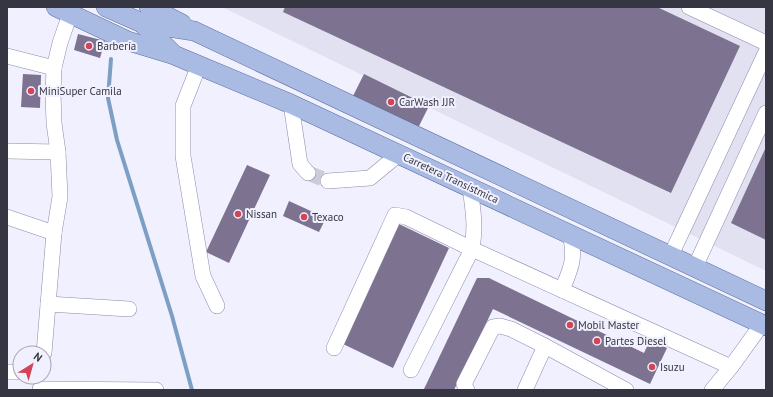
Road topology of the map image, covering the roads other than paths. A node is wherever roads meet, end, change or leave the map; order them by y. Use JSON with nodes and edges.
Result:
{"nodes":[{"id":1,"x":106,"y":7,"type":"edge"},
{"id":2,"x":689,"y":7,"type":"edge"},
{"id":3,"x":63,"y":10,"type":"edge"},
{"id":4,"x":146,"y":15,"type":"edge"},
{"id":5,"x":766,"y":43,"type":"edge"},
{"id":6,"x":766,"y":52,"type":"edge"},
{"id":7,"x":174,"y":55,"type":"junction"},
{"id":8,"x":7,"y":56,"type":"edge"},
{"id":9,"x":199,"y":64,"type":"junction"},
{"id":10,"x":54,"y":68,"type":"junction"},
{"id":11,"x":291,"y":104,"type":"junction"},
{"id":12,"x":766,"y":113,"type":"edge"},
{"id":13,"x":7,"y":152,"type":"edge"},
{"id":14,"x":58,"y":152,"type":"junction"},
{"id":15,"x":399,"y":154,"type":"junction"},
{"id":16,"x":308,"y":173,"type":"tunnel mouth"},
{"id":17,"x":328,"y":181,"type":"tunnel mouth"},
{"id":18,"x":470,"y":187,"type":"junction"},
{"id":19,"x":7,"y":218,"type":"edge"},
{"id":20,"x":54,"y":233,"type":"junction"},
{"id":21,"x":570,"y":234,"type":"junction"},
{"id":22,"x":472,"y":249,"type":"junction"},
{"id":23,"x":671,"y":255,"type":"junction"},
{"id":24,"x":694,"y":267,"type":"junction"},
{"id":25,"x":562,"y":290,"type":"junction"},
{"id":26,"x":766,"y":301,"type":"edge"},
{"id":27,"x":48,"y":304,"type":"junction"},
{"id":28,"x":217,"y":306,"type":"dead end"},
{"id":29,"x":129,"y":309,"type":"dead end"},
{"id":30,"x":764,"y":325,"type":"edge"},
{"id":31,"x":45,"y":345,"type":"edge"},
{"id":32,"x":545,"y":346,"type":"junction"},
{"id":33,"x":334,"y":348,"type":"dead end"},
{"id":34,"x":731,"y":367,"type":"junction"},
{"id":35,"x":411,"y":370,"type":"dead end"},
{"id":36,"x":602,"y":384,"type":"edge"},
{"id":37,"x":41,"y":385,"type":"edge"},
{"id":38,"x":156,"y":390,"type":"edge"},
{"id":39,"x":468,"y":390,"type":"edge"},
{"id":40,"x":525,"y":390,"type":"edge"},
{"id":41,"x":626,"y":390,"type":"edge"},
{"id":42,"x":712,"y":390,"type":"edge"}],
"edges":[{"from":1,"to":4,"type":"main road","name":"Carretera Transístmica"},
{"from":2,"to":5,"type":"street"},
{"from":3,"to":7,"type":"main road"},
{"from":3,"to":10,"type":"street"},
{"from":4,"to":7,"type":"main road","name":"Carretera Transístmica"},
{"from":4,"to":23,"type":"main road"},
{"from":6,"to":23,"type":"street"},
{"from":7,"to":9,"type":"main road","name":"Carretera Transístmica"},
{"from":8,"to":10,"type":"street"},
{"from":9,"to":11,"type":"main road","name":"Carretera Transístmica"},
{"from":9,"to":28,"type":"street"},
{"from":10,"to":14,"type":"street"},
{"from":11,"to":15,"type":"main road","name":"Carretera Transístmica"},
{"from":11,"to":16,"type":"street"},
{"from":12,"to":24,"type":"street"},
{"from":13,"to":14,"type":"street"},
{"from":14,"to":20,"type":"street"},
{"from":15,"to":17,"type":"street"},
{"from":15,"to":18,"type":"main road","name":"Carretera Transístmica"},
{"from":18,"to":21,"type":"main road","name":"Carretera Transístmica"},
{"from":18,"to":22,"type":"street"},
{"from":19,"to":20,"type":"street"},
{"from":20,"to":27,"type":"street"},
{"from":21,"to":25,"type":"street"},
{"from":21,"to":30,"type":"main road","name":"Carretera Transístmica"},
{"from":22,"to":25,"type":"street"},
{"from":22,"to":33,"type":"street"},
{"from":22,"to":35,"type":"street"},
{"from":23,"to":24,"type":"main road"},
{"from":24,"to":26,"type":"main road"},
{"from":25,"to":34,"type":"street"},
{"from":27,"to":29,"type":"street"},
{"from":27,"to":31,"type":"street"},
{"from":30,"to":34,"type":"street"},
{"from":32,"to":36,"type":"street"},
{"from":32,"to":39,"type":"street"},
{"from":32,"to":40,"type":"street"},
{"from":34,"to":42,"type":"street"},
{"from":36,"to":41,"type":"street"},
{"from":37,"to":38,"type":"street"}]}
